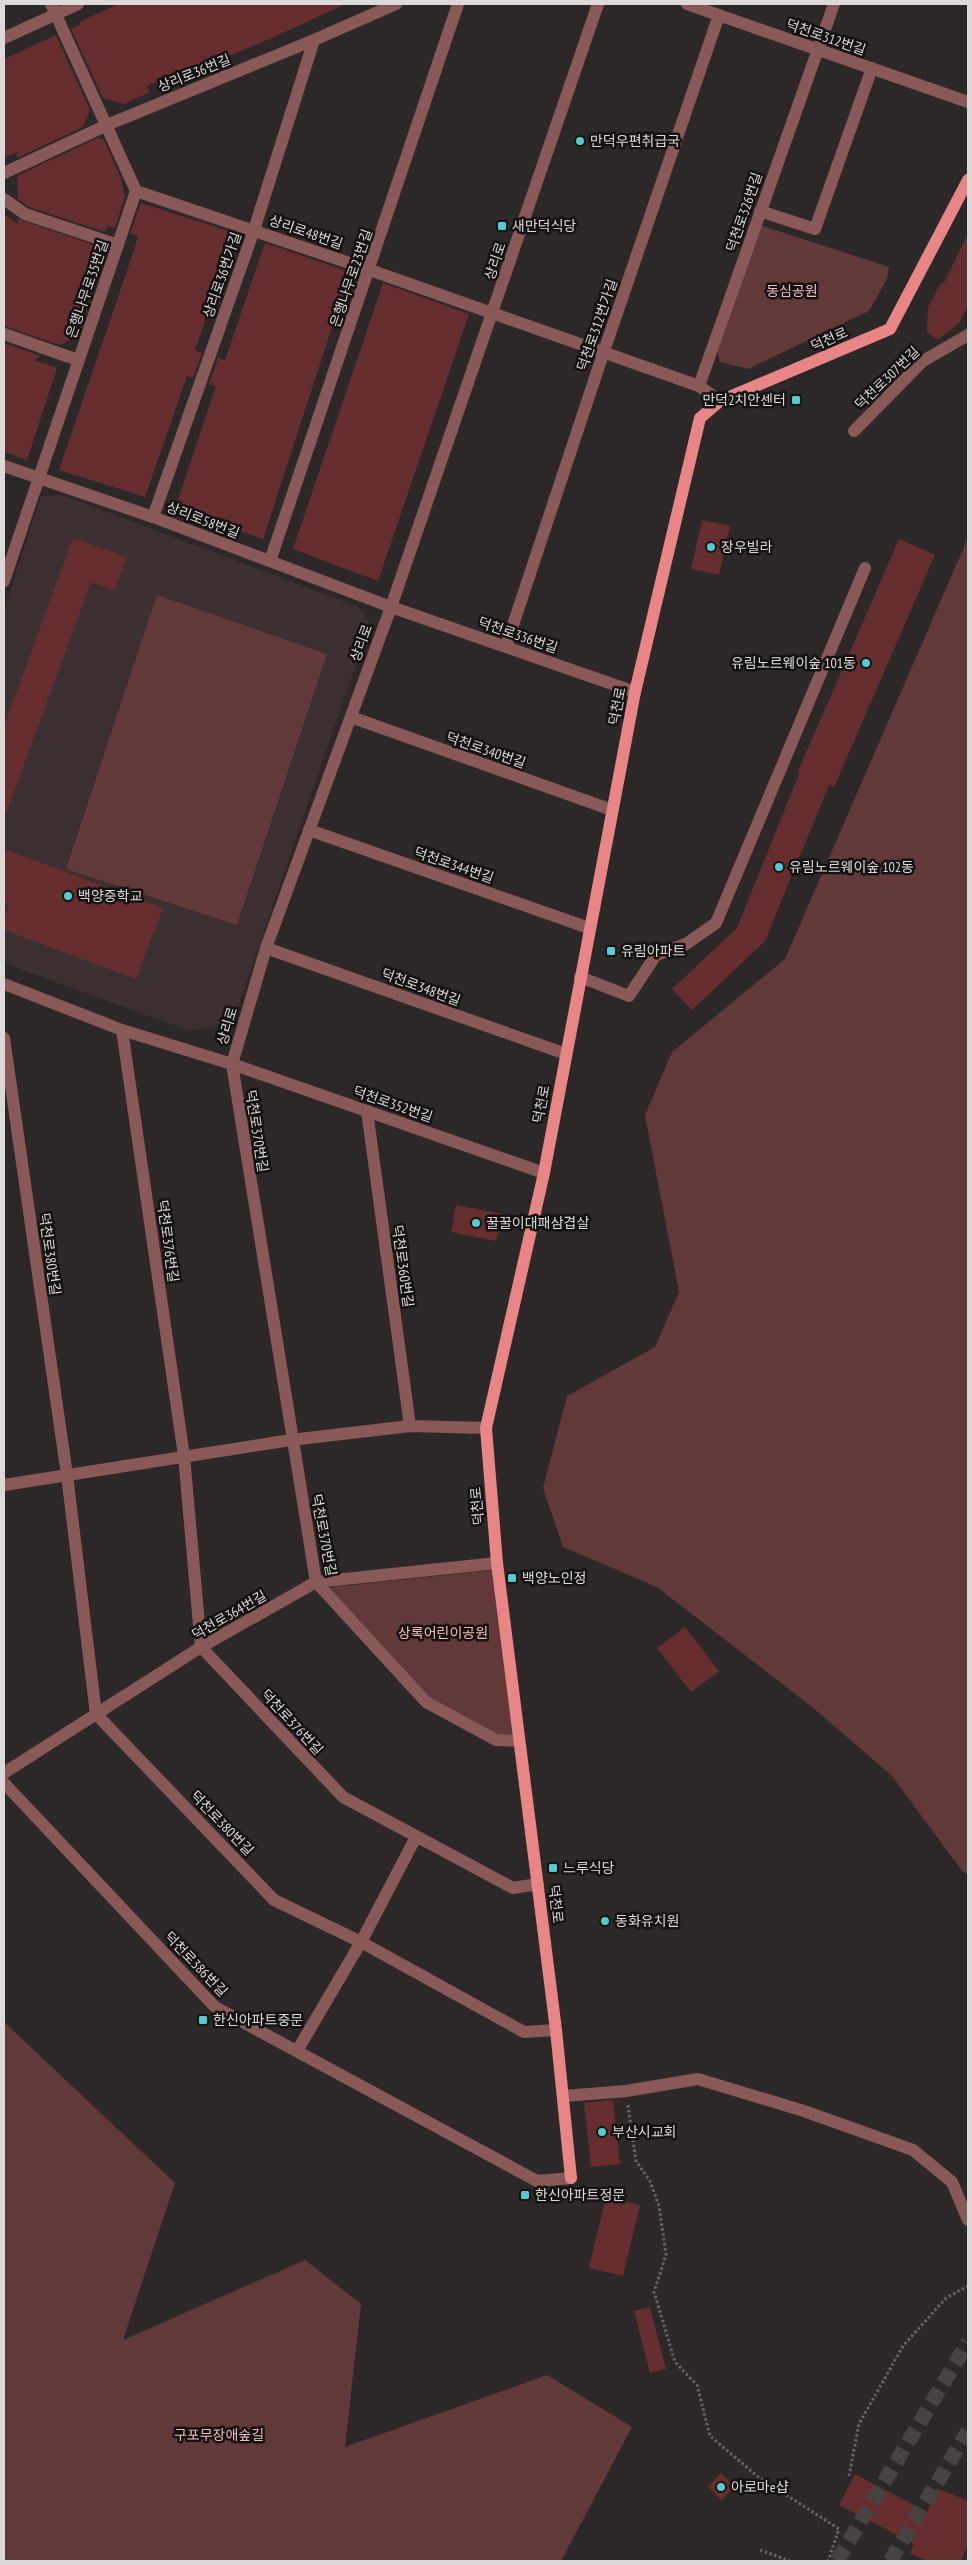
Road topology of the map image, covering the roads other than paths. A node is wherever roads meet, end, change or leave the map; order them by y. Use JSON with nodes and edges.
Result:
{"nodes":[{"id":1,"x":78,"y":4,"type":"edge"},
{"id":2,"x":396,"y":4,"type":"edge"},
{"id":3,"x":458,"y":4,"type":"edge"},
{"id":4,"x":598,"y":4,"type":"edge"},
{"id":5,"x":686,"y":4,"type":"edge"},
{"id":6,"x":834,"y":4,"type":"edge"},
{"id":7,"x":54,"y":8,"type":"edge"},
{"id":8,"x":719,"y":15,"type":"junction"},
{"id":9,"x":4,"y":38,"type":"edge"},
{"id":10,"x":314,"y":40,"type":"junction"},
{"id":11,"x":817,"y":49,"type":"junction"},
{"id":12,"x":872,"y":68,"type":"junction"},
{"id":13,"x":968,"y":102,"type":"edge"},
{"id":14,"x":107,"y":124,"type":"junction"},
{"id":15,"x":4,"y":173,"type":"edge"},
{"id":16,"x":968,"y":180,"type":"edge"},
{"id":17,"x":136,"y":191,"type":"junction"},
{"id":18,"x":4,"y":199,"type":"edge"},
{"id":19,"x":760,"y":211,"type":"junction"},
{"id":20,"x":254,"y":230,"type":"junction"},
{"id":21,"x":118,"y":245,"type":"junction"},
{"id":22,"x":370,"y":270,"type":"junction"},
{"id":23,"x":493,"y":314,"type":"junction"},
{"id":24,"x":4,"y":334,"type":"edge"},
{"id":25,"x":968,"y":335,"type":"edge"},
{"id":26,"x":603,"y":354,"type":"junction"},
{"id":27,"x":78,"y":360,"type":"junction"},
{"id":28,"x":699,"y":386,"type":"junction"},
{"id":29,"x":720,"y":401,"type":"junction"},
{"id":30,"x":854,"y":431,"type":"dead end"},
{"id":31,"x":4,"y":466,"type":"edge"},
{"id":32,"x":37,"y":478,"type":"junction"},
{"id":33,"x":153,"y":517,"type":"junction"},
{"id":34,"x":270,"y":561,"type":"junction"},
{"id":35,"x":865,"y":568,"type":"dead end"},
{"id":36,"x":4,"y":581,"type":"edge"},
{"id":37,"x":391,"y":607,"type":"junction"},
{"id":38,"x":506,"y":646,"type":"junction"},
{"id":39,"x":635,"y":692,"type":"junction"},
{"id":40,"x":351,"y":717,"type":"junction"},
{"id":41,"x":612,"y":810,"type":"junction"},
{"id":42,"x":309,"y":830,"type":"junction"},
{"id":43,"x":589,"y":928,"type":"junction"},
{"id":44,"x":266,"y":948,"type":"junction"},
{"id":45,"x":580,"y":977,"type":"junction"},
{"id":46,"x":4,"y":984,"type":"edge"},
{"id":47,"x":122,"y":1030,"type":"junction"},
{"id":48,"x":4,"y":1038,"type":"edge"},
{"id":49,"x":566,"y":1054,"type":"junction"},
{"id":50,"x":232,"y":1064,"type":"junction"},
{"id":51,"x":367,"y":1111,"type":"junction"},
{"id":52,"x":544,"y":1173,"type":"junction"},
{"id":53,"x":410,"y":1426,"type":"junction"},
{"id":54,"x":486,"y":1428,"type":"junction"},
{"id":55,"x":291,"y":1440,"type":"junction"},
{"id":56,"x":184,"y":1456,"type":"junction"},
{"id":57,"x":68,"y":1475,"type":"junction"},
{"id":58,"x":4,"y":1485,"type":"edge"},
{"id":59,"x":497,"y":1563,"type":"junction"},
{"id":60,"x":316,"y":1582,"type":"junction"},
{"id":61,"x":201,"y":1647,"type":"junction"},
{"id":62,"x":96,"y":1714,"type":"junction"},
{"id":63,"x":520,"y":1741,"type":"junction"},
{"id":64,"x":4,"y":1773,"type":"edge"},
{"id":65,"x":4,"y":1782,"type":"edge"},
{"id":66,"x":416,"y":1837,"type":"junction"},
{"id":67,"x":538,"y":1884,"type":"junction"},
{"id":68,"x":361,"y":1942,"type":"junction"},
{"id":69,"x":556,"y":2030,"type":"junction"},
{"id":70,"x":297,"y":2051,"type":"junction"},
{"id":71,"x":564,"y":2096,"type":"junction"},
{"id":72,"x":571,"y":2178,"type":"joint"},
{"id":73,"x":968,"y":2220,"type":"edge"}],
"edges":[{"from":1,"to":7,"type":"street"},
{"from":2,"to":10,"type":"street","name":"상리로36번길"},
{"from":3,"to":22,"type":"street","name":"은행나무로23번길"},
{"from":4,"to":23,"type":"street","name":"상리로"},
{"from":5,"to":8,"type":"street","name":"덕천로312번길"},
{"from":6,"to":11,"type":"street","name":"덕천로326번길"},
{"from":7,"to":9,"type":"street"},
{"from":7,"to":14,"type":"street"},
{"from":8,"to":11,"type":"street","name":"덕천로312번길"},
{"from":8,"to":26,"type":"street","name":"덕천로312번가길"},
{"from":10,"to":14,"type":"street","name":"상리로36번길"},
{"from":10,"to":20,"type":"street","name":"상리로36번가길"},
{"from":11,"to":12,"type":"street","name":"덕천로312번길"},
{"from":11,"to":19,"type":"street","name":"덕천로326번길"},
{"from":12,"to":13,"type":"street","name":"덕천로312번길"},
{"from":12,"to":19,"type":"street","name":"덕천로312번길"},
{"from":14,"to":15,"type":"street","name":"상리로36번길"},
{"from":14,"to":17,"type":"street"},
{"from":16,"to":29,"type":"main road","name":"덕천로"},
{"from":17,"to":20,"type":"street","name":"상리로48번길"},
{"from":17,"to":21,"type":"street","name":"은행나무로35번길"},
{"from":18,"to":21,"type":"street"},
{"from":19,"to":28,"type":"street","name":"덕천로326번길"},
{"from":20,"to":22,"type":"street","name":"상리로48번길"},
{"from":20,"to":33,"type":"street","name":"상리로36번가길"},
{"from":21,"to":27,"type":"street","name":"은행나무로35번길"},
{"from":22,"to":23,"type":"street","name":"상리로48번길"},
{"from":22,"to":34,"type":"street","name":"은행나무로23번길"},
{"from":23,"to":26,"type":"street","name":"상리로48번길"},
{"from":23,"to":37,"type":"street","name":"상리로"},
{"from":24,"to":27,"type":"street"},
{"from":25,"to":30,"type":"street","name":"덕천로307번길"},
{"from":26,"to":28,"type":"street","name":"상리로48번길"},
{"from":26,"to":38,"type":"street","name":"덕천로312번가길"},
{"from":27,"to":32,"type":"street","name":"은행나무로35번길"},
{"from":28,"to":29,"type":"street","name":"상리로48번길"},
{"from":29,"to":39,"type":"main road","name":"덕천로"},
{"from":31,"to":32,"type":"street","name":"상리로58번길"},
{"from":32,"to":33,"type":"street","name":"상리로58번길"},
{"from":32,"to":36,"type":"street","name":"은행나무로35번길"},
{"from":33,"to":34,"type":"street","name":"상리로58번길"},
{"from":34,"to":37,"type":"street","name":"상리로58번길"},
{"from":35,"to":45,"type":"street"},
{"from":37,"to":38,"type":"street","name":"덕천로336번길"},
{"from":37,"to":40,"type":"street","name":"상리로"},
{"from":38,"to":39,"type":"street","name":"덕천로336번길"},
{"from":39,"to":41,"type":"main road","name":"덕천로"},
{"from":40,"to":41,"type":"street","name":"덕천로340번길"},
{"from":40,"to":42,"type":"street","name":"상리로"},
{"from":41,"to":43,"type":"main road","name":"덕천로"},
{"from":42,"to":43,"type":"street","name":"덕천로344번길"},
{"from":42,"to":44,"type":"street","name":"상리로"},
{"from":43,"to":45,"type":"main road","name":"덕천로"},
{"from":44,"to":49,"type":"street","name":"덕천로348번길"},
{"from":44,"to":50,"type":"street","name":"상리로"},
{"from":45,"to":49,"type":"main road","name":"덕천로"},
{"from":46,"to":47,"type":"street","name":"상리로"},
{"from":47,"to":50,"type":"street","name":"상리로"},
{"from":47,"to":56,"type":"street","name":"덕천로376번길"},
{"from":48,"to":57,"type":"street","name":"덕천로380번길"},
{"from":49,"to":52,"type":"main road","name":"덕천로"},
{"from":50,"to":51,"type":"street","name":"덕천로352번길"},
{"from":50,"to":55,"type":"street","name":"덕천로370번길"},
{"from":51,"to":52,"type":"street","name":"덕천로352번길"},
{"from":51,"to":53,"type":"street","name":"덕천로360번길"},
{"from":52,"to":54,"type":"main road","name":"덕천로"},
{"from":53,"to":54,"type":"street"},
{"from":53,"to":55,"type":"street"},
{"from":54,"to":59,"type":"main road","name":"덕천로"},
{"from":55,"to":56,"type":"street"},
{"from":55,"to":60,"type":"street","name":"덕천로370번길"},
{"from":56,"to":57,"type":"street"},
{"from":56,"to":61,"type":"street","name":"덕천로376번길"},
{"from":57,"to":58,"type":"street"},
{"from":57,"to":62,"type":"street","name":"덕천로380번길"},
{"from":59,"to":60,"type":"street","name":"덕천로364번길"},
{"from":59,"to":63,"type":"main road","name":"덕천로"},
{"from":60,"to":61,"type":"street","name":"덕천로364번길"},
{"from":60,"to":63,"type":"street","name":"덕천로370번길"},
{"from":61,"to":62,"type":"street","name":"덕천로364번길"},
{"from":61,"to":66,"type":"street","name":"덕천로376번길"},
{"from":62,"to":64,"type":"street","name":"덕천로364번길"},
{"from":62,"to":68,"type":"street","name":"덕천로380번길"},
{"from":63,"to":67,"type":"main road","name":"덕천로"},
{"from":65,"to":70,"type":"street","name":"덕천로386번길"},
{"from":66,"to":67,"type":"street","name":"덕천로376번길"},
{"from":66,"to":68,"type":"street"},
{"from":67,"to":69,"type":"main road","name":"덕천로"},
{"from":68,"to":69,"type":"street","name":"덕천로380번길"},
{"from":68,"to":70,"type":"street"},
{"from":69,"to":71,"type":"main road","name":"덕천로"},
{"from":70,"to":72,"type":"street","name":"덕천로386번길"},
{"from":71,"to":72,"type":"main road","name":"덕천로"},
{"from":71,"to":73,"type":"street"}]}
